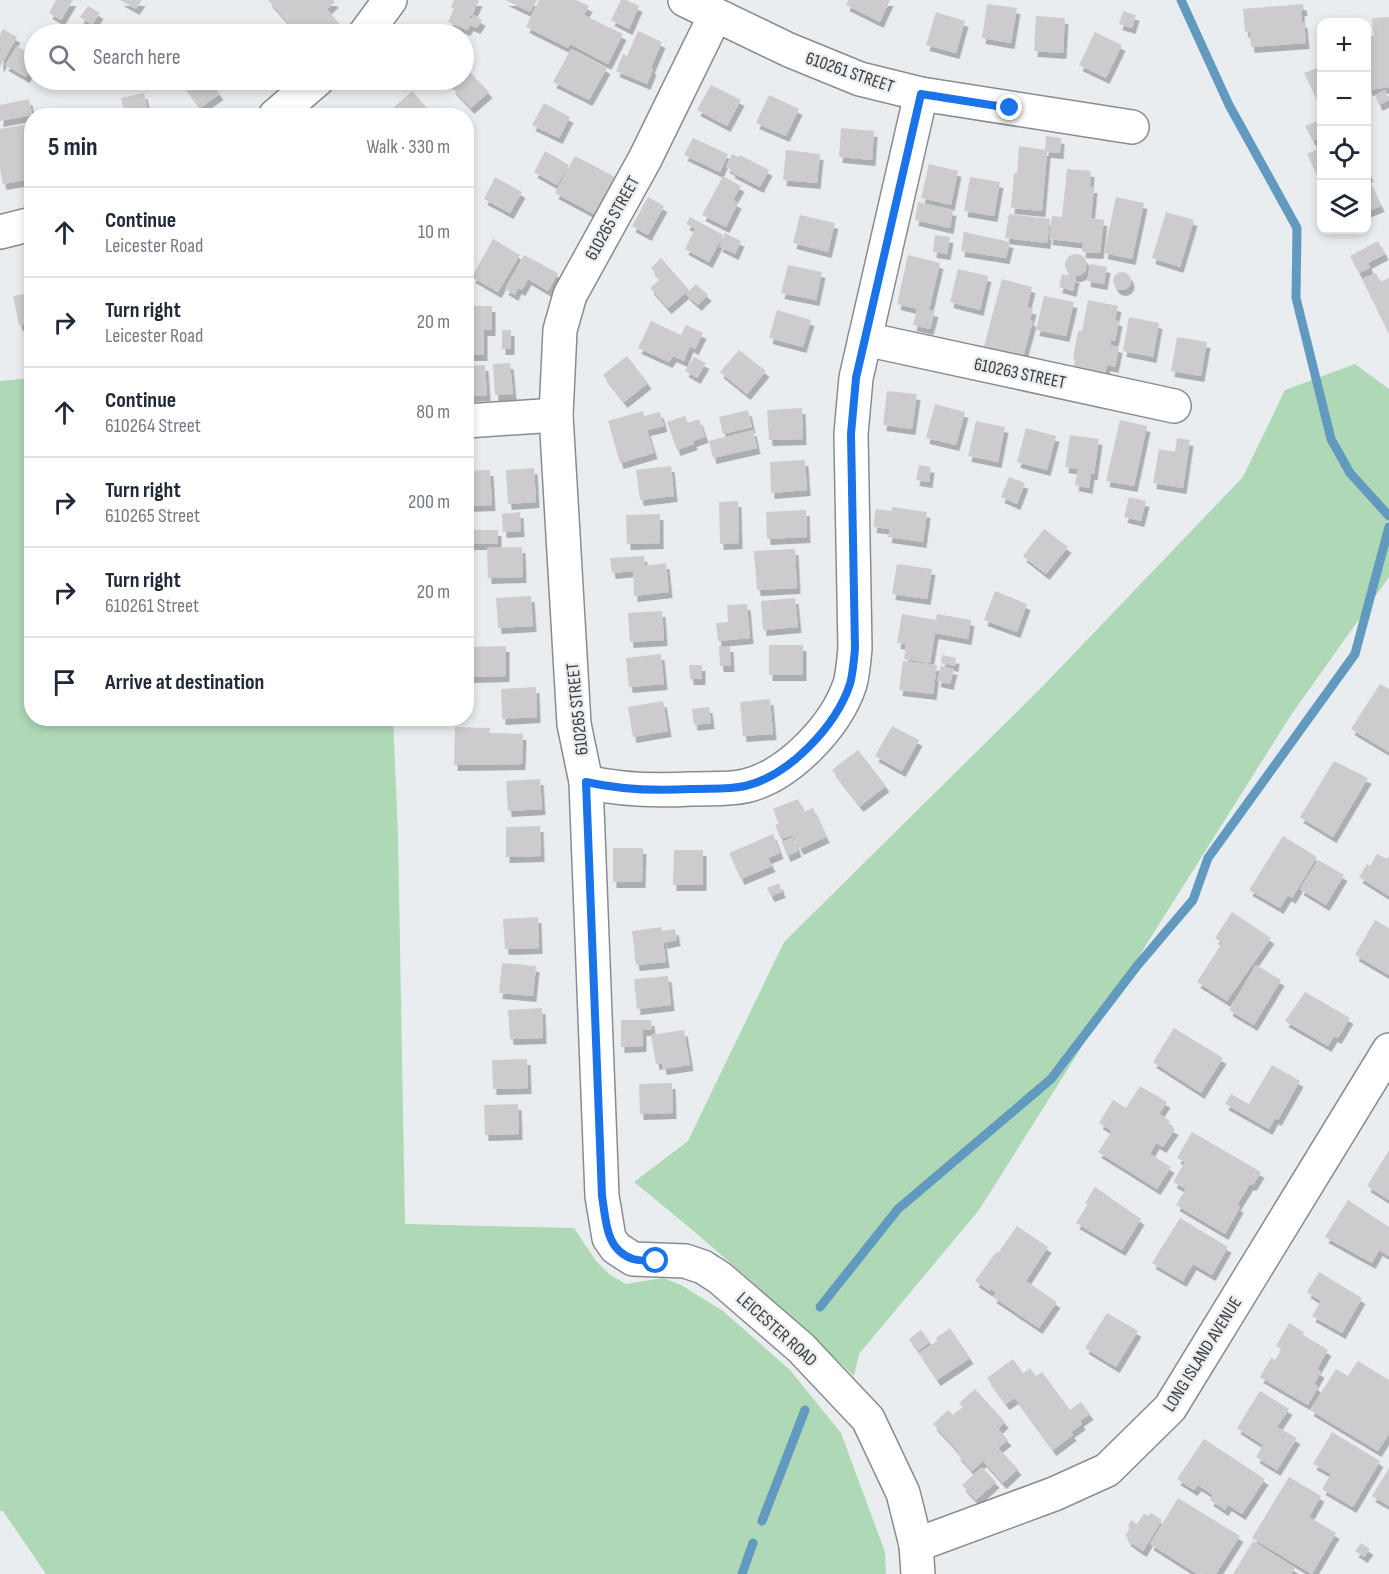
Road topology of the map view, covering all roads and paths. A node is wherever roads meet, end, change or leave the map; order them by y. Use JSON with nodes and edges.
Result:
{"nodes":[{"id":1,"x":390,"y":0,"type":"edge"},
{"id":2,"x":685,"y":0,"type":"edge"},
{"id":3,"x":716,"y":16,"type":"junction"},
{"id":4,"x":372,"y":24,"type":"edge"},
{"id":5,"x":305,"y":90,"type":"edge"},
{"id":6,"x":921,"y":94,"type":"junction"},
{"id":7,"x":284,"y":108,"type":"edge"},
{"id":8,"x":1132,"y":127,"type":"dead end"},
{"id":9,"x":24,"y":226,"type":"edge"},
{"id":10,"x":0,"y":232,"type":"edge"},
{"id":11,"x":865,"y":339,"type":"junction"},
{"id":12,"x":1174,"y":406,"type":"dead end"},
{"id":13,"x":556,"y":415,"type":"junction"},
{"id":14,"x":474,"y":420,"type":"edge"},
{"id":15,"x":586,"y":782,"type":"junction"},
{"id":16,"x":1389,"y":1050,"type":"edge"},
{"id":17,"x":600,"y":1147,"type":"joint"},
{"id":18,"x":917,"y":1560,"type":"edge"}],
"edges":[{"from":1,"to":4,"type":"street"},
{"from":2,"to":3,"type":"street","name":"610261 STREET"},
{"from":3,"to":6,"type":"street","name":"610261 STREET"},
{"from":3,"to":13,"type":"street","name":"610265 STREET"},
{"from":5,"to":7,"type":"street"},
{"from":6,"to":8,"type":"street","name":"610261 STREET"},
{"from":6,"to":11,"type":"street"},
{"from":9,"to":10,"type":"street"},
{"from":11,"to":12,"type":"street","name":"610263 STREET"},
{"from":11,"to":15,"type":"street"},
{"from":13,"to":14,"type":"street"},
{"from":13,"to":15,"type":"street","name":"610265 STREET"},
{"from":15,"to":17,"type":"street","name":"610265 STREET"},
{"from":16,"to":18,"type":"street","name":"LONG ISLAND AVENUE"},
{"from":17,"to":18,"type":"street","name":"LEICESTER ROAD"}]}
